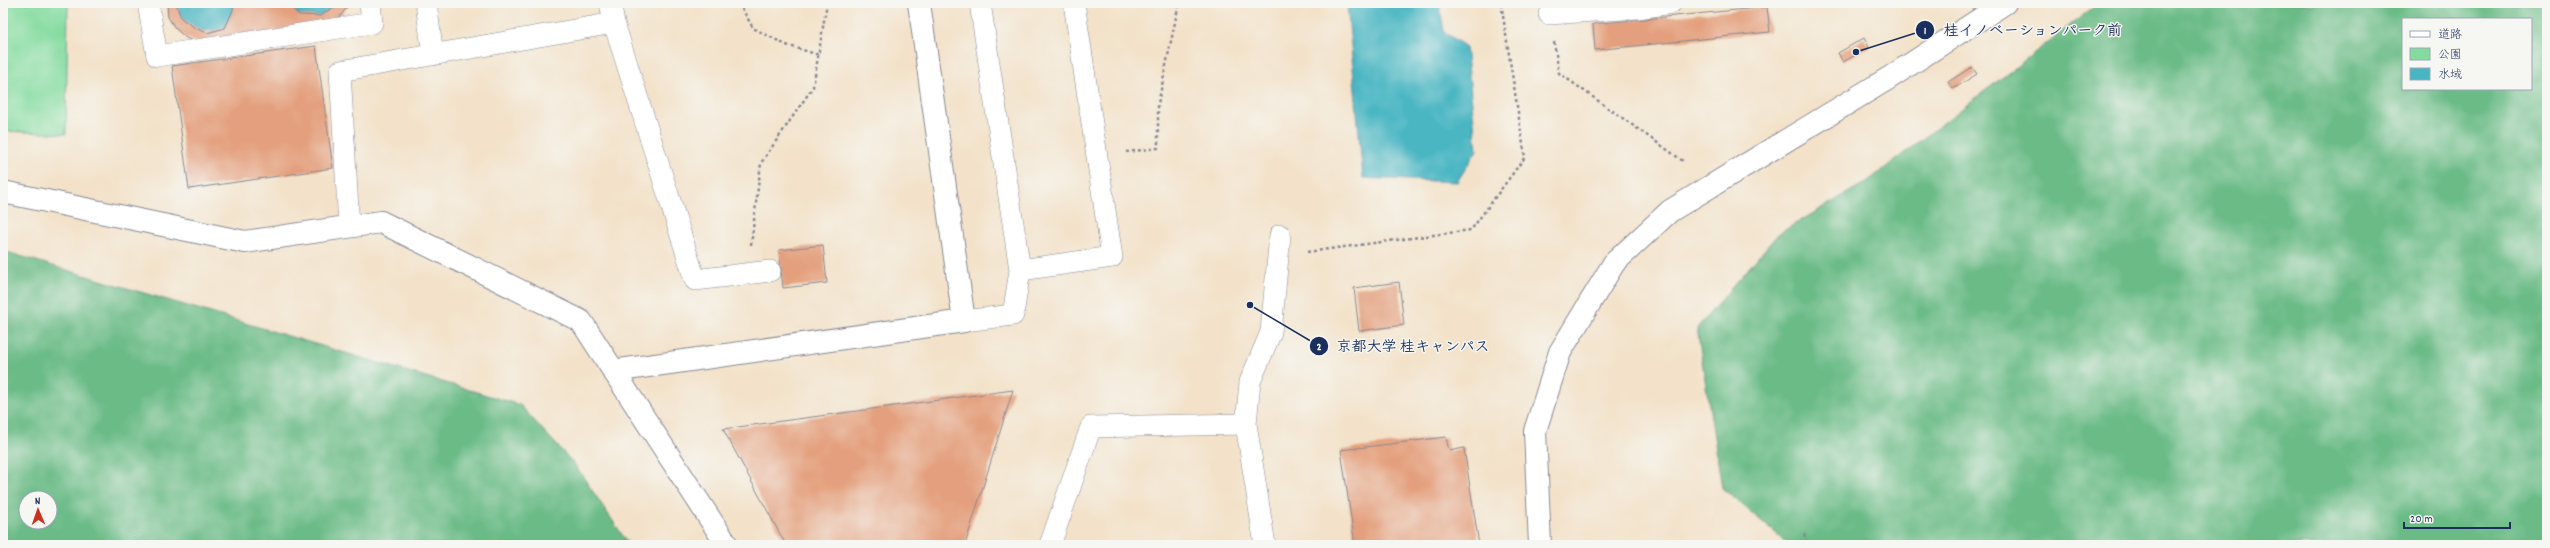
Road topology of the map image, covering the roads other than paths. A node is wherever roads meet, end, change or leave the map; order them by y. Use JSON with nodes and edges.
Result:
{"nodes":[{"id":1,"x":148,"y":3,"type":"edge"},
{"id":2,"x":370,"y":3,"type":"edge"},
{"id":3,"x":426,"y":3,"type":"edge"},
{"id":4,"x":610,"y":3,"type":"edge"},
{"id":5,"x":919,"y":3,"type":"edge"},
{"id":6,"x":980,"y":3,"type":"edge"},
{"id":7,"x":1074,"y":3,"type":"edge"},
{"id":8,"x":1671,"y":3,"type":"edge"},
{"id":9,"x":2005,"y":3,"type":"edge"},
{"id":10,"x":1550,"y":14,"type":"road end"},
{"id":11,"x":614,"y":23,"type":"junction"},
{"id":12,"x":433,"y":55,"type":"junction"},
{"id":13,"x":3,"y":192,"type":"edge"},
{"id":14,"x":349,"y":227,"type":"junction"},
{"id":15,"x":1280,"y":235,"type":"dead end"},
{"id":16,"x":1020,"y":270,"type":"junction"},
{"id":17,"x":762,"y":272,"type":"road end"},
{"id":18,"x":964,"y":321,"type":"junction"},
{"id":19,"x":613,"y":371,"type":"junction"},
{"id":20,"x":1246,"y":424,"type":"junction"},
{"id":21,"x":727,"y":545,"type":"edge"},
{"id":22,"x":1050,"y":545,"type":"edge"},
{"id":23,"x":1265,"y":545,"type":"edge"},
{"id":24,"x":1540,"y":545,"type":"edge"}],
"edges":[{"from":1,"to":2,"type":"lane"},
{"from":3,"to":12,"type":"lane"},
{"from":4,"to":11,"type":"lane"},
{"from":5,"to":18,"type":"street"},
{"from":6,"to":16,"type":"lane"},
{"from":7,"to":16,"type":"lane"},
{"from":8,"to":10,"type":"lane"},
{"from":9,"to":24,"type":"street"},
{"from":11,"to":12,"type":"lane"},
{"from":11,"to":17,"type":"lane"},
{"from":12,"to":14,"type":"lane"},
{"from":13,"to":14,"type":"street"},
{"from":14,"to":19,"type":"street"},
{"from":15,"to":20,"type":"lane"},
{"from":16,"to":18,"type":"lane"},
{"from":18,"to":19,"type":"street"},
{"from":19,"to":21,"type":"street"},
{"from":20,"to":22,"type":"lane"},
{"from":20,"to":23,"type":"lane"}]}
